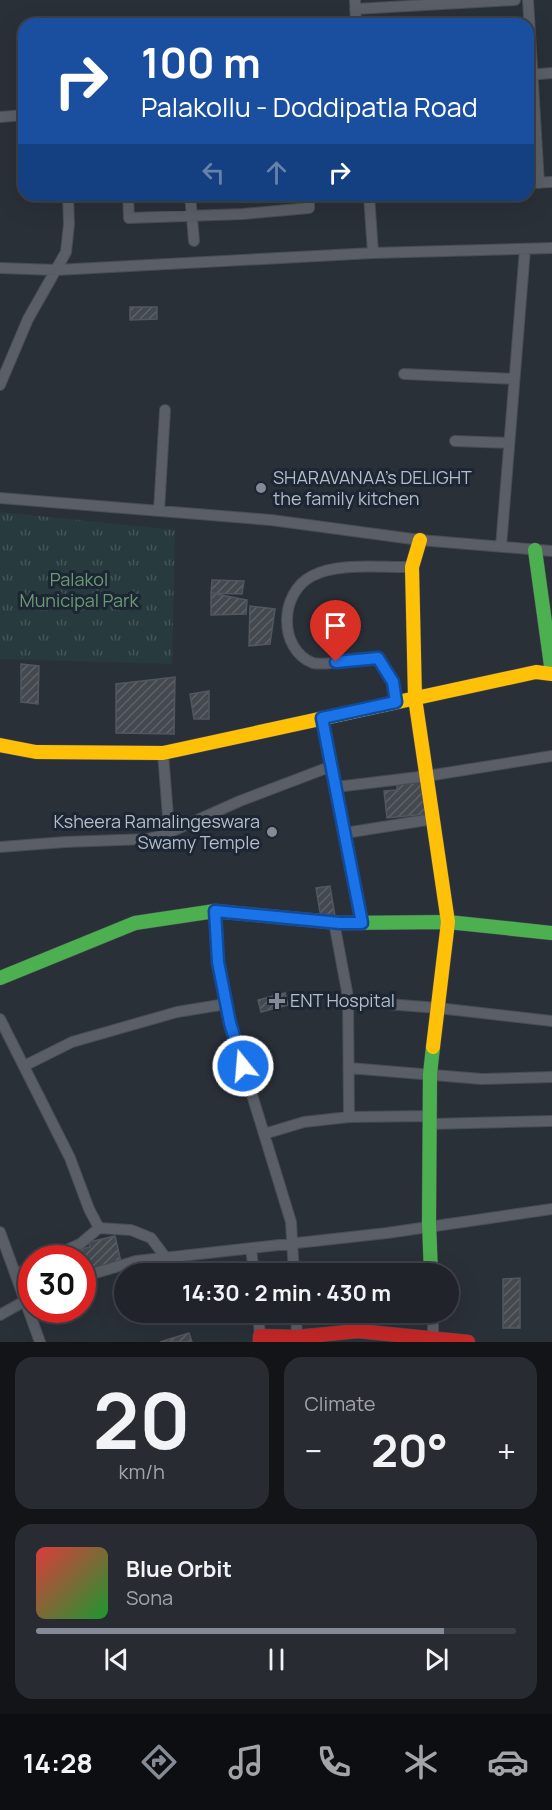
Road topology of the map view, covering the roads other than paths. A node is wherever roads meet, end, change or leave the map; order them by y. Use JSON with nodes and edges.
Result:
{"nodes":[{"id":1,"x":515,"y":0,"type":"edge"},
{"id":2,"x":528,"y":0,"type":"edge"},
{"id":3,"x":427,"y":3,"type":"edge"},
{"id":4,"x":355,"y":4,"type":"edge"},
{"id":5,"x":528,"y":18,"type":"edge"},
{"id":6,"x":552,"y":74,"type":"edge"},
{"id":7,"x":534,"y":75,"type":"edge"},
{"id":8,"x":18,"y":116,"type":"edge"},
{"id":9,"x":0,"y":117,"type":"edge"},
{"id":10,"x":552,"y":182,"type":"edge"},
{"id":11,"x":534,"y":183,"type":"edge"},
{"id":12,"x":68,"y":201,"type":"edge"},
{"id":13,"x":128,"y":201,"type":"edge"},
{"id":14,"x":191,"y":201,"type":"edge"},
{"id":15,"x":309,"y":201,"type":"edge"},
{"id":16,"x":369,"y":201,"type":"edge"},
{"id":17,"x":192,"y":216,"type":"junction"},
{"id":18,"x":194,"y":241,"type":"dead end"},
{"id":19,"x":552,"y":248,"type":"edge"},
{"id":20,"x":525,"y":249,"type":"junction"},
{"id":21,"x":373,"y":253,"type":"junction"},
{"id":22,"x":0,"y":268,"type":"edge"},
{"id":23,"x":56,"y":270,"type":"junction"},
{"id":24,"x":404,"y":374,"type":"dead end"},
{"id":25,"x":514,"y":379,"type":"junction"},
{"id":26,"x":0,"y":385,"type":"edge"},
{"id":27,"x":165,"y":410,"type":"dead end"},
{"id":28,"x":455,"y":441,"type":"dead end"},
{"id":29,"x":509,"y":443,"type":"junction"},
{"id":30,"x":0,"y":498,"type":"edge"},
{"id":31,"x":159,"y":511,"type":"junction"},
{"id":32,"x":420,"y":540,"type":"junction"},
{"id":33,"x":501,"y":547,"type":"junction"},
{"id":34,"x":535,"y":549,"type":"junction"},
{"id":35,"x":552,"y":551,"type":"edge"},
{"id":36,"x":412,"y":567,"type":"junction"},
{"id":37,"x":552,"y":674,"type":"edge"},
{"id":38,"x":415,"y":698,"type":"junction"},
{"id":39,"x":396,"y":702,"type":"junction"},
{"id":40,"x":322,"y":718,"type":"junction"},
{"id":41,"x":0,"y":744,"type":"edge"},
{"id":42,"x":163,"y":753,"type":"junction"},
{"id":43,"x":552,"y":756,"type":"edge"},
{"id":44,"x":332,"y":766,"type":"junction"},
{"id":45,"x":426,"y":776,"type":"junction"},
{"id":46,"x":336,"y":787,"type":"junction"},
{"id":47,"x":433,"y":819,"type":"junction"},
{"id":48,"x":168,"y":832,"type":"junction"},
{"id":49,"x":345,"y":833,"type":"junction"},
{"id":50,"x":0,"y":847,"type":"edge"},
{"id":51,"x":215,"y":911,"type":"junction"},
{"id":52,"x":334,"y":922,"type":"junction"},
{"id":53,"x":448,"y":922,"type":"junction"},
{"id":54,"x":362,"y":923,"type":"junction"},
{"id":55,"x":552,"y":933,"type":"edge"},
{"id":56,"x":0,"y":978,"type":"edge"},
{"id":57,"x":349,"y":1000,"type":"junction"},
{"id":58,"x":226,"y":1004,"type":"junction"},
{"id":59,"x":438,"y":1008,"type":"junction"},
{"id":60,"x":0,"y":1019,"type":"edge"},
{"id":61,"x":552,"y":1021,"type":"edge"},
{"id":62,"x":24,"y":1066,"type":"junction"},
{"id":63,"x":349,"y":1068,"type":"junction"},
{"id":64,"x":430,"y":1074,"type":"junction"},
{"id":65,"x":552,"y":1077,"type":"edge"},
{"id":66,"x":349,"y":1117,"type":"junction"},
{"id":67,"x":430,"y":1120,"type":"junction"},
{"id":68,"x":552,"y":1121,"type":"edge"},
{"id":69,"x":264,"y":1134,"type":"junction"},
{"id":70,"x":552,"y":1209,"type":"edge"},
{"id":71,"x":99,"y":1228,"type":"junction"},
{"id":72,"x":429,"y":1228,"type":"junction"},
{"id":73,"x":0,"y":1232,"type":"edge"},
{"id":74,"x":293,"y":1243,"type":"junction"},
{"id":75,"x":78,"y":1245,"type":"edge"},
{"id":76,"x":251,"y":1248,"type":"junction"},
{"id":77,"x":166,"y":1258,"type":"junction"},
{"id":78,"x":253,"y":1263,"type":"edge"},
{"id":79,"x":294,"y":1263,"type":"edge"},
{"id":80,"x":431,"y":1263,"type":"edge"},
{"id":81,"x":96,"y":1273,"type":"edge"},
{"id":82,"x":16,"y":1274,"type":"joint"},
{"id":83,"x":18,"y":1278,"type":"edge"},
{"id":84,"x":18,"y":1304,"type":"edge"},
{"id":85,"x":0,"y":1315,"type":"edge"},
{"id":86,"x":35,"y":1323,"type":"edge"},
{"id":87,"x":259,"y":1323,"type":"edge"},
{"id":88,"x":296,"y":1323,"type":"edge"},
{"id":89,"x":433,"y":1323,"type":"edge"},
{"id":90,"x":297,"y":1337,"type":"junction"},
{"id":91,"x":260,"y":1339,"type":"edge"},
{"id":92,"x":434,"y":1340,"type":"edge"},
{"id":93,"x":40,"y":1342,"type":"edge"},
{"id":94,"x":468,"y":1342,"type":"edge"}],
"edges":[{"from":1,"to":3,"type":"street"},
{"from":2,"to":5,"type":"street"},
{"from":3,"to":4,"type":"street"},
{"from":6,"to":7,"type":"street"},
{"from":8,"to":9,"type":"street"},
{"from":10,"to":11,"type":"street"},
{"from":12,"to":23,"type":"street"},
{"from":13,"to":17,"type":"street"},
{"from":14,"to":17,"type":"street"},
{"from":15,"to":17,"type":"street"},
{"from":16,"to":21,"type":"street"},
{"from":17,"to":18,"type":"street"},
{"from":19,"to":20,"type":"street"},
{"from":20,"to":21,"type":"street"},
{"from":20,"to":25,"type":"street"},
{"from":21,"to":23,"type":"street"},
{"from":22,"to":23,"type":"street"},
{"from":23,"to":26,"type":"street"},
{"from":24,"to":25,"type":"street"},
{"from":25,"to":29,"type":"street"},
{"from":27,"to":31,"type":"street"},
{"from":28,"to":29,"type":"street"},
{"from":29,"to":33,"type":"street"},
{"from":30,"to":31,"type":"street"},
{"from":31,"to":32,"type":"street"},
{"from":32,"to":33,"type":"street"},
{"from":32,"to":36,"type":"street"},
{"from":33,"to":34,"type":"street"},
{"from":34,"to":35,"type":"street"},
{"from":34,"to":37,"type":"street"},
{"from":36,"to":38,"type":"street"},
{"from":36,"to":39,"type":"street"},
{"from":37,"to":38,"type":"street"},
{"from":38,"to":39,"type":"street"},
{"from":38,"to":45,"type":"street"},
{"from":39,"to":40,"type":"street"},
{"from":40,"to":42,"type":"street"},
{"from":40,"to":44,"type":"street"},
{"from":41,"to":42,"type":"street"},
{"from":42,"to":48,"type":"street"},
{"from":43,"to":45,"type":"street"},
{"from":44,"to":46,"type":"street"},
{"from":44,"to":48,"type":"street"},
{"from":45,"to":46,"type":"street"},
{"from":45,"to":47,"type":"street"},
{"from":46,"to":49,"type":"street"},
{"from":47,"to":49,"type":"street"},
{"from":47,"to":53,"type":"street"},
{"from":48,"to":50,"type":"street"},
{"from":49,"to":54,"type":"street"},
{"from":51,"to":52,"type":"street"},
{"from":51,"to":56,"type":"street"},
{"from":51,"to":58,"type":"street"},
{"from":52,"to":54,"type":"street"},
{"from":52,"to":57,"type":"street"},
{"from":53,"to":54,"type":"street"},
{"from":53,"to":55,"type":"street"},
{"from":53,"to":59,"type":"street"},
{"from":57,"to":59,"type":"street"},
{"from":57,"to":63,"type":"street"},
{"from":58,"to":62,"type":"street"},
{"from":58,"to":69,"type":"street"},
{"from":59,"to":61,"type":"street"},
{"from":59,"to":64,"type":"street"},
{"from":60,"to":62,"type":"street"},
{"from":62,"to":71,"type":"street"},
{"from":63,"to":64,"type":"street"},
{"from":63,"to":66,"type":"street"},
{"from":64,"to":65,"type":"street"},
{"from":64,"to":67,"type":"street"},
{"from":66,"to":67,"type":"street"},
{"from":66,"to":69,"type":"street"},
{"from":67,"to":68,"type":"street"},
{"from":67,"to":72,"type":"street"},
{"from":69,"to":74,"type":"street"},
{"from":70,"to":72,"type":"street"},
{"from":71,"to":75,"type":"street"},
{"from":71,"to":77,"type":"street"},
{"from":72,"to":74,"type":"street"},
{"from":72,"to":80,"type":"street"},
{"from":73,"to":82,"type":"street"},
{"from":74,"to":76,"type":"street"},
{"from":74,"to":79,"type":"street"},
{"from":76,"to":77,"type":"street"},
{"from":76,"to":78,"type":"street"},
{"from":77,"to":81,"type":"street"},
{"from":82,"to":83,"type":"street"},
{"from":84,"to":85,"type":"street"},
{"from":86,"to":93,"type":"street"},
{"from":87,"to":91,"type":"street"},
{"from":88,"to":90,"type":"street"},
{"from":89,"to":92,"type":"street"},
{"from":90,"to":91,"type":"street"},
{"from":90,"to":92,"type":"street"},
{"from":92,"to":94,"type":"street"}]}
